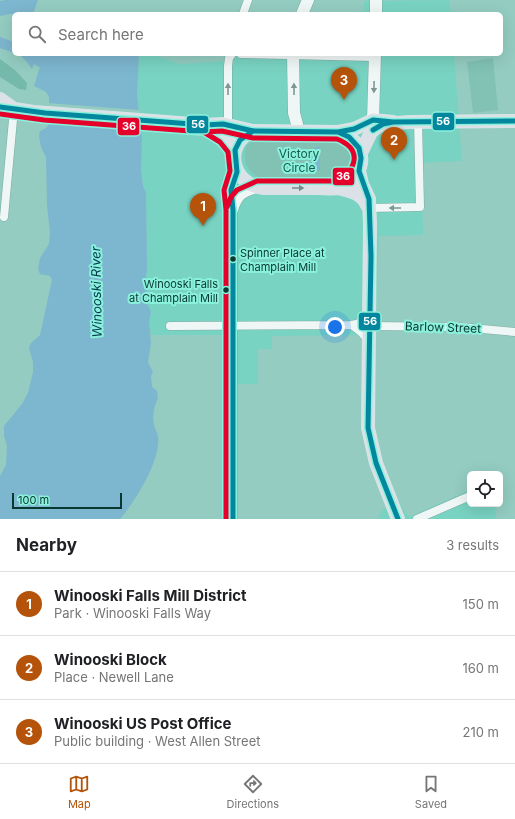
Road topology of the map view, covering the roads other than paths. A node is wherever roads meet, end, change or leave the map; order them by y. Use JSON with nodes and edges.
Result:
{"nodes":[{"id":1,"x":248,"y":0,"type":"edge"},
{"id":2,"x":308,"y":0,"type":"edge"},
{"id":3,"x":376,"y":0,"type":"edge"},
{"id":4,"x":244,"y":12,"type":"edge"},
{"id":5,"x":303,"y":12,"type":"edge"},
{"id":6,"x":376,"y":12,"type":"edge"},
{"id":7,"x":230,"y":56,"type":"edge"},
{"id":8,"x":293,"y":56,"type":"edge"},
{"id":9,"x":374,"y":56,"type":"edge"},
{"id":10,"x":0,"y":99,"type":"edge"},
{"id":11,"x":0,"y":107,"type":"edge"},
{"id":12,"x":14,"y":109,"type":"junction"},
{"id":13,"x":373,"y":120,"type":"junction"},
{"id":14,"x":515,"y":121,"type":"edge"},
{"id":15,"x":393,"y":122,"type":"junction"},
{"id":16,"x":418,"y":122,"type":"junction"},
{"id":17,"x":228,"y":124,"type":"junction"},
{"id":18,"x":205,"y":125,"type":"junction"},
{"id":19,"x":297,"y":128,"type":"junction"},
{"id":20,"x":253,"y":131,"type":"junction"},
{"id":21,"x":338,"y":132,"type":"junction"},
{"id":22,"x":235,"y":150,"type":"junction"},
{"id":23,"x":361,"y":153,"type":"junction"},
{"id":24,"x":359,"y":171,"type":"junction"},
{"id":25,"x":237,"y":172,"type":"junction"},
{"id":26,"x":259,"y":188,"type":"junction"},
{"id":27,"x":338,"y":188,"type":"junction"},
{"id":28,"x":369,"y":208,"type":"junction"},
{"id":29,"x":233,"y":210,"type":"junction"},
{"id":30,"x":4,"y":217,"type":"dead end"},
{"id":31,"x":370,"y":321,"type":"junction"},
{"id":32,"x":170,"y":326,"type":"dead end"},
{"id":33,"x":233,"y":326,"type":"junction"},
{"id":34,"x":352,"y":326,"type":"junction"},
{"id":35,"x":515,"y":332,"type":"edge"},
{"id":36,"x":370,"y":343,"type":"junction"},
{"id":37,"x":467,"y":497,"type":"edge"},
{"id":38,"x":233,"y":519,"type":"edge"},
{"id":39,"x":398,"y":519,"type":"edge"},
{"id":40,"x":416,"y":519,"type":"edge"}],
"edges":[{"from":1,"to":4,"type":"street"},
{"from":2,"to":5,"type":"street"},
{"from":3,"to":6,"type":"street"},
{"from":17,"to":7,"type":"street","one_way":true},
{"from":19,"to":8,"type":"street","one_way":true},
{"from":9,"to":13,"type":"street","one_way":true},
{"from":10,"to":12,"type":"main road"},
{"from":11,"to":12,"type":"street"},
{"from":12,"to":18,"type":"main road"},
{"from":12,"to":30,"type":"street"},
{"from":13,"to":15,"type":"main road"},
{"from":13,"to":21,"type":"main road"},
{"from":14,"to":16,"type":"main road"},
{"from":15,"to":16,"type":"main road"},
{"from":15,"to":23,"type":"main road"},
{"from":16,"to":28,"type":"street","one_way":true},
{"from":17,"to":18,"type":"main road"},
{"from":17,"to":20,"type":"main road"},
{"from":18,"to":22,"type":"main road"},
{"from":19,"to":20,"type":"main road"},
{"from":19,"to":21,"type":"main road"},
{"from":20,"to":22,"type":"main road"},
{"from":21,"to":23,"type":"main road"},
{"from":22,"to":25,"type":"main road"},
{"from":23,"to":24,"type":"main road"},
{"from":24,"to":27,"type":"main road"},
{"from":24,"to":28,"type":"main road"},
{"from":25,"to":26,"type":"main road"},
{"from":25,"to":29,"type":"street"},
{"from":26,"to":27,"type":"main road","one_way":true},
{"from":26,"to":29,"type":"street"},
{"from":27,"to":28,"type":"main road"},
{"from":28,"to":31,"type":"main road"},
{"from":29,"to":33,"type":"street"},
{"from":31,"to":34,"type":"street"},
{"from":31,"to":35,"type":"street","name":"Barlow Street"},
{"from":31,"to":36,"type":"main road"},
{"from":32,"to":33,"type":"street"},
{"from":33,"to":34,"type":"street"},
{"from":33,"to":38,"type":"street"},
{"from":34,"to":36,"type":"street"},
{"from":36,"to":39,"type":"main road"},
{"from":37,"to":40,"type":"street"}]}
